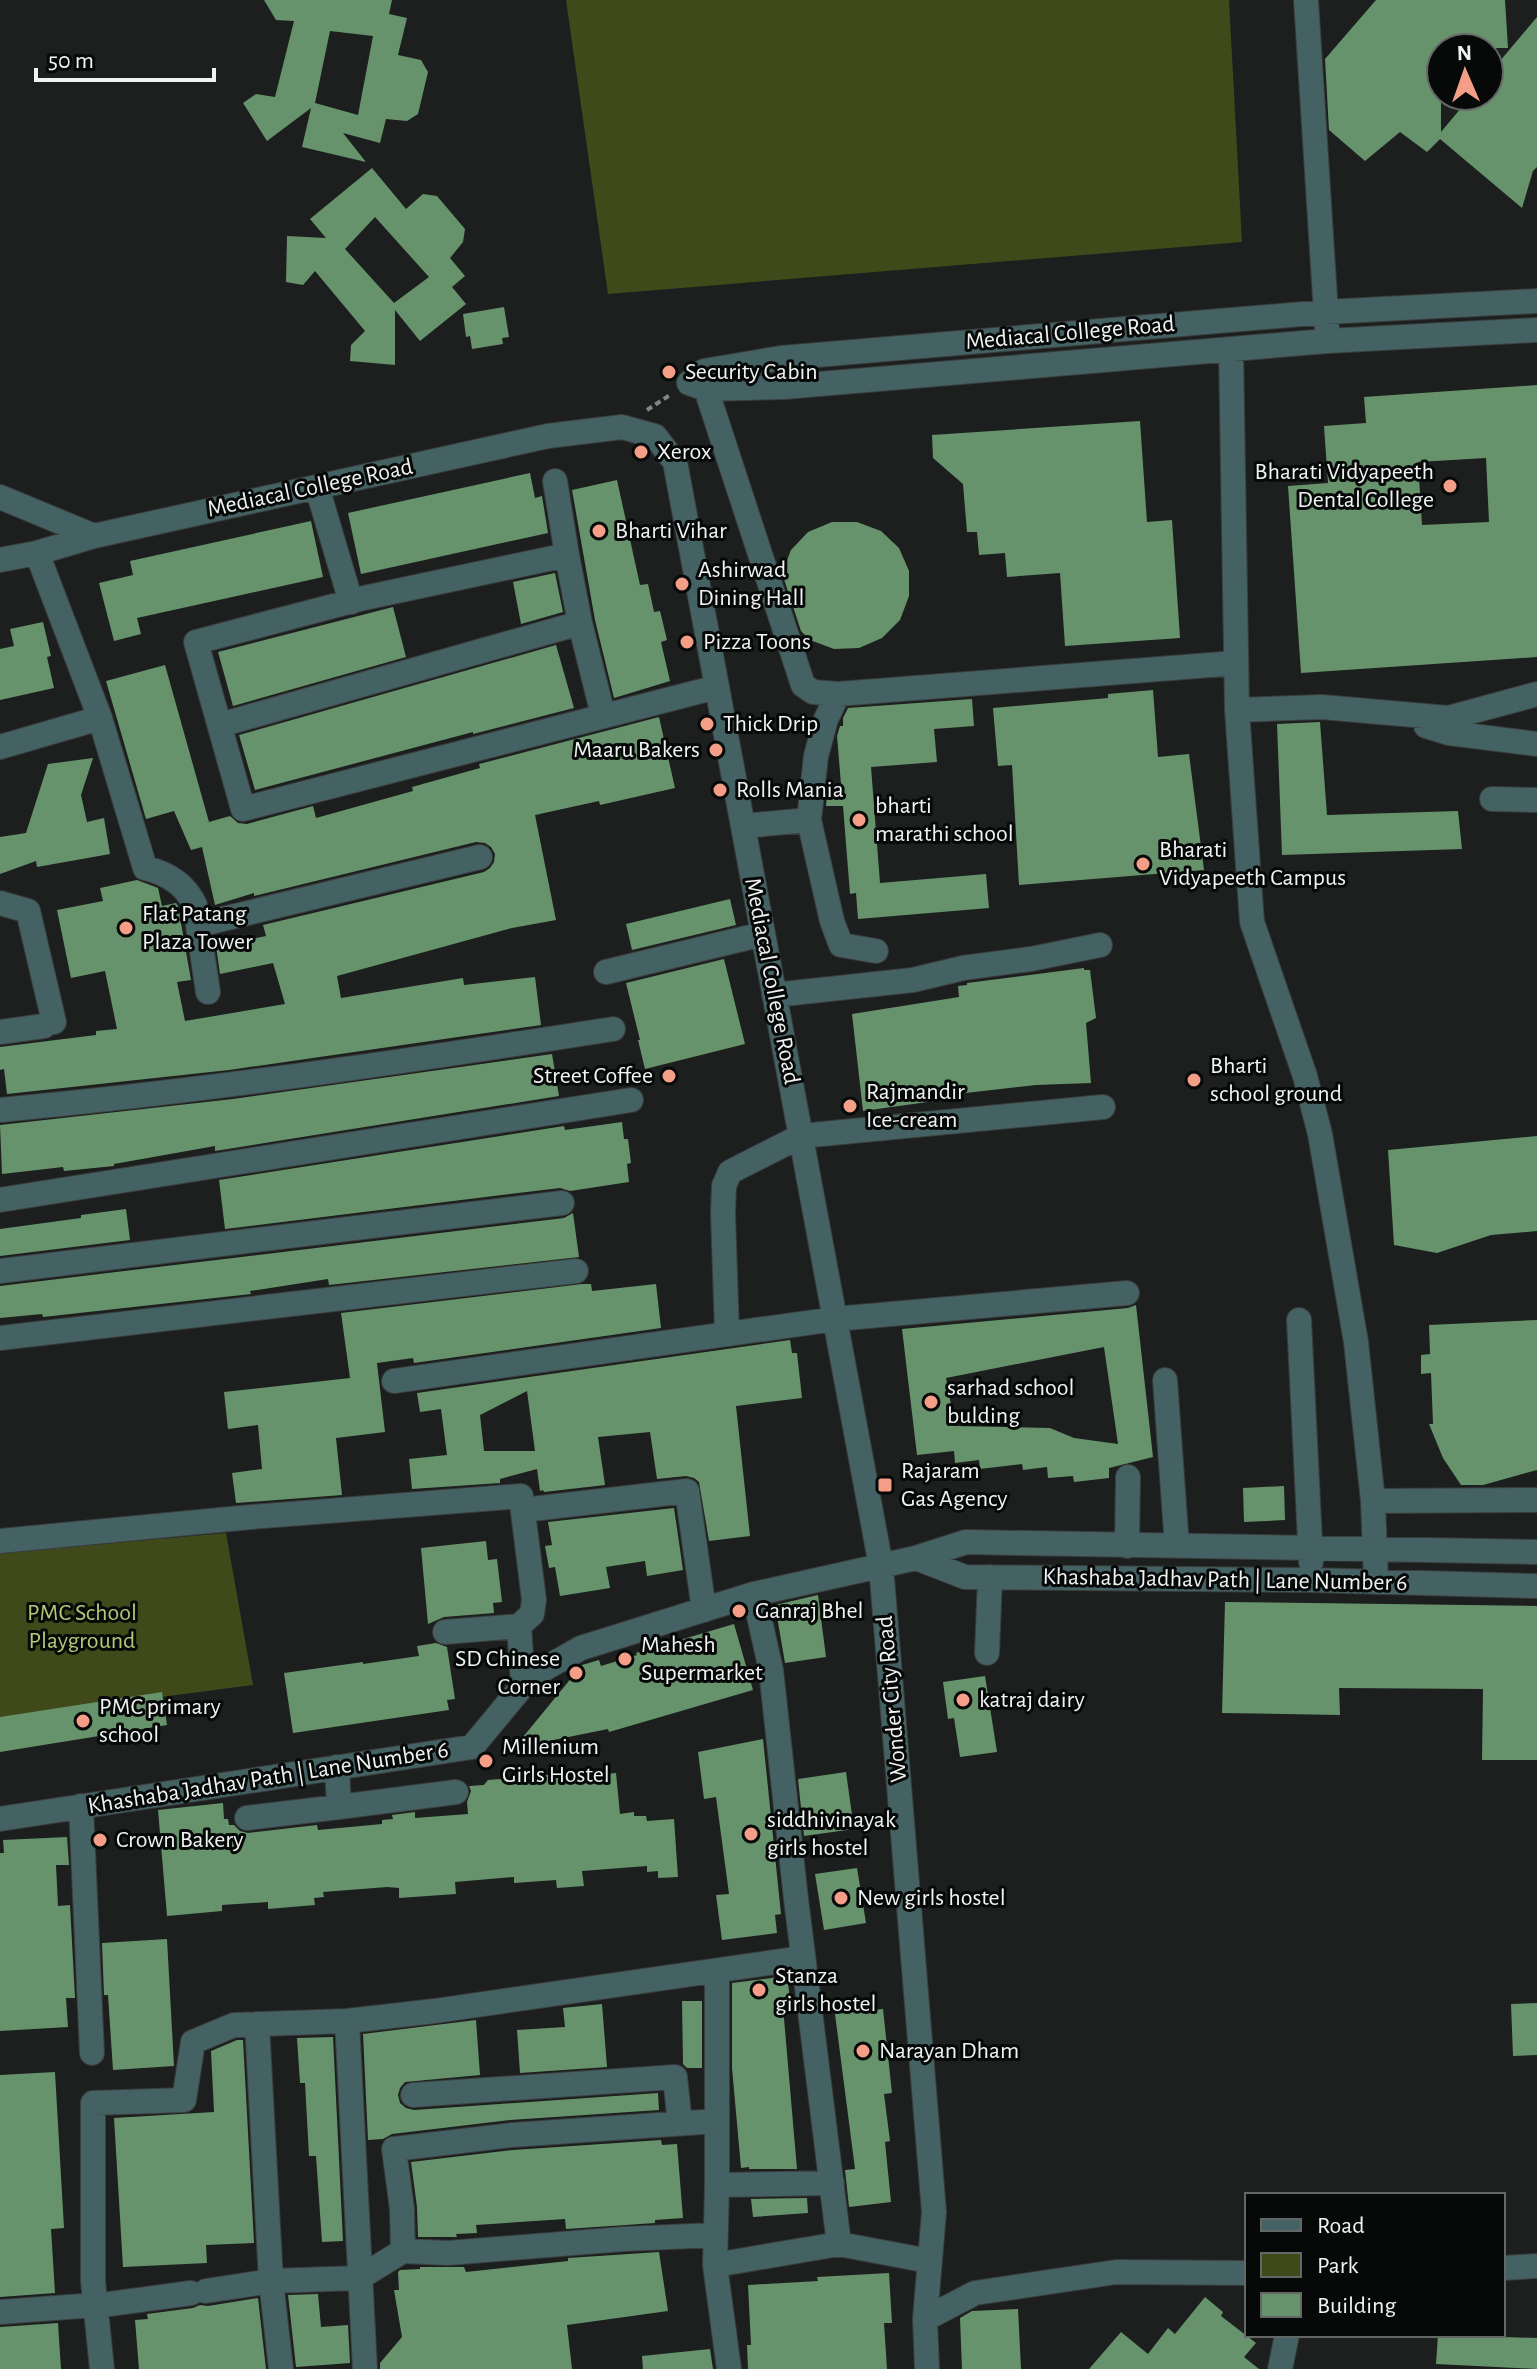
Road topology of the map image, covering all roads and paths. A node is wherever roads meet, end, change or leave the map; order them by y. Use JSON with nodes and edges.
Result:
{"nodes":[{"id":1,"x":1306,"y":0,"type":"edge"},
{"id":2,"x":1537,"y":301,"type":"edge"},
{"id":3,"x":1326,"y":312,"type":"junction"},
{"id":4,"x":1537,"y":330,"type":"edge"},
{"id":5,"x":1327,"y":341,"type":"junction"},
{"id":6,"x":1231,"y":349,"type":"junction"},
{"id":7,"x":700,"y":381,"type":"junction"},
{"id":8,"x":622,"y":427,"type":"junction"},
{"id":9,"x":555,"y":481,"type":"dead end"},
{"id":10,"x":325,"y":485,"type":"junction"},
{"id":11,"x":0,"y":497,"type":"edge"},
{"id":12,"x":94,"y":536,"type":"junction"},
{"id":13,"x":37,"y":553,"type":"junction"},
{"id":14,"x":567,"y":555,"type":"junction"},
{"id":15,"x":0,"y":560,"type":"edge"},
{"id":16,"x":358,"y":600,"type":"junction"},
{"id":17,"x":580,"y":623,"type":"junction"},
{"id":18,"x":1236,"y":663,"type":"junction"},
{"id":19,"x":717,"y":687,"type":"junction"},
{"id":20,"x":838,"y":694,"type":"junction"},
{"id":21,"x":1537,"y":694,"type":"edge"},
{"id":22,"x":1237,"y":710,"type":"junction"},
{"id":23,"x":1386,"y":713,"type":"junction"},
{"id":24,"x":603,"y":715,"type":"junction"},
{"id":25,"x":100,"y":718,"type":"junction"},
{"id":26,"x":220,"y":725,"type":"junction"},
{"id":27,"x":1537,"y":744,"type":"edge"},
{"id":28,"x":0,"y":747,"type":"edge"},
{"id":29,"x":1492,"y":799,"type":"dead end"},
{"id":30,"x":1537,"y":800,"type":"edge"},
{"id":31,"x":809,"y":820,"type":"junction"},
{"id":32,"x":743,"y":826,"type":"junction"},
{"id":33,"x":480,"y":857,"type":"dead end"},
{"id":34,"x":0,"y":903,"type":"edge"},
{"id":35,"x":198,"y":925,"type":"junction"},
{"id":36,"x":763,"y":934,"type":"junction"},
{"id":37,"x":1100,"y":945,"type":"dead end"},
{"id":38,"x":876,"y":951,"type":"dead end"},
{"id":39,"x":606,"y":972,"type":"dead end"},
{"id":40,"x":208,"y":992,"type":"dead end"},
{"id":41,"x":774,"y":995,"type":"junction"},
{"id":42,"x":613,"y":1029,"type":"dead end"},
{"id":43,"x":0,"y":1032,"type":"edge"},
{"id":44,"x":631,"y":1100,"type":"dead end"},
{"id":45,"x":1103,"y":1107,"type":"dead end"},
{"id":46,"x":0,"y":1110,"type":"edge"},
{"id":47,"x":801,"y":1136,"type":"junction"},
{"id":48,"x":0,"y":1200,"type":"edge"},
{"id":49,"x":562,"y":1203,"type":"dead end"},
{"id":50,"x":0,"y":1271,"type":"edge"},
{"id":51,"x":576,"y":1271,"type":"dead end"},
{"id":52,"x":1127,"y":1293,"type":"dead end"},
{"id":53,"x":835,"y":1319,"type":"junction"},
{"id":54,"x":1299,"y":1320,"type":"dead end"},
{"id":55,"x":727,"y":1334,"type":"junction"},
{"id":56,"x":0,"y":1338,"type":"edge"},
{"id":57,"x":1165,"y":1380,"type":"dead end"},
{"id":58,"x":394,"y":1381,"type":"dead end"},
{"id":59,"x":1128,"y":1477,"type":"dead end"},
{"id":60,"x":1537,"y":1500,"type":"edge"},
{"id":61,"x":1373,"y":1501,"type":"junction"},
{"id":62,"x":522,"y":1503,"type":"junction"},
{"id":63,"x":0,"y":1541,"type":"edge"},
{"id":64,"x":1127,"y":1546,"type":"junction"},
{"id":65,"x":1177,"y":1546,"type":"junction"},
{"id":66,"x":1311,"y":1548,"type":"junction"},
{"id":67,"x":1377,"y":1549,"type":"junction"},
{"id":68,"x":1537,"y":1552,"type":"edge"},
{"id":69,"x":916,"y":1558,"type":"junction"},
{"id":70,"x":881,"y":1566,"type":"junction"},
{"id":71,"x":990,"y":1577,"type":"junction"},
{"id":72,"x":1310,"y":1580,"type":"junction"},
{"id":73,"x":1376,"y":1582,"type":"junction"},
{"id":74,"x":1537,"y":1586,"type":"edge"},
{"id":75,"x":754,"y":1594,"type":"junction"},
{"id":76,"x":704,"y":1610,"type":"junction"},
{"id":77,"x":519,"y":1626,"type":"junction"},
{"id":78,"x":445,"y":1632,"type":"dead end"},
{"id":79,"x":987,"y":1653,"type":"dead end"},
{"id":80,"x":523,"y":1685,"type":"junction"},
{"id":81,"x":337,"y":1767,"type":"junction"},
{"id":82,"x":456,"y":1792,"type":"dead end"},
{"id":83,"x":81,"y":1806,"type":"junction"},
{"id":84,"x":339,"y":1807,"type":"junction"},
{"id":85,"x":247,"y":1818,"type":"dead end"},
{"id":86,"x":0,"y":1819,"type":"edge"},
{"id":87,"x":803,"y":1958,"type":"junction"},
{"id":88,"x":717,"y":1971,"type":"junction"},
{"id":89,"x":347,"y":2021,"type":"junction"},
{"id":90,"x":257,"y":2024,"type":"junction"},
{"id":91,"x":92,"y":2053,"type":"dead end"},
{"id":92,"x":413,"y":2095,"type":"dead end"},
{"id":93,"x":717,"y":2121,"type":"junction"},
{"id":94,"x":680,"y":2123,"type":"junction"},
{"id":95,"x":832,"y":2183,"type":"junction"},
{"id":96,"x":717,"y":2185,"type":"junction"},
{"id":97,"x":715,"y":2235,"type":"junction"},
{"id":98,"x":839,"y":2244,"type":"junction"},
{"id":99,"x":403,"y":2251,"type":"junction"},
{"id":100,"x":929,"y":2261,"type":"junction"},
{"id":101,"x":715,"y":2265,"type":"junction"},
{"id":102,"x":1537,"y":2266,"type":"edge"},
{"id":103,"x":1505,"y":2268,"type":"edge"},
{"id":104,"x":1245,"y":2273,"type":"edge"},
{"id":105,"x":360,"y":2276,"type":"junction"},
{"id":106,"x":271,"y":2281,"type":"junction"},
{"id":107,"x":95,"y":2305,"type":"junction"},
{"id":108,"x":0,"y":2312,"type":"edge"},
{"id":109,"x":925,"y":2319,"type":"junction"},
{"id":110,"x":1287,"y":2337,"type":"edge"},
{"id":111,"x":102,"y":2369,"type":"edge"},
{"id":112,"x":281,"y":2369,"type":"edge"},
{"id":113,"x":365,"y":2369,"type":"edge"},
{"id":114,"x":729,"y":2369,"type":"edge"},
{"id":115,"x":927,"y":2369,"type":"edge"},
{"id":116,"x":1280,"y":2369,"type":"edge"}],
"edges":[{"from":1,"to":3,"type":"street"},
{"from":2,"to":3,"type":"street","name":"Mediacal College Road"},
{"from":3,"to":5,"type":"street"},
{"from":3,"to":7,"type":"street","name":"Mediacal College Road"},
{"from":4,"to":5,"type":"street"},
{"from":5,"to":6,"type":"street"},
{"from":6,"to":7,"type":"street"},
{"from":6,"to":18,"type":"street"},
{"from":7,"to":8,"type":"path"},
{"from":7,"to":20,"type":"street"},
{"from":8,"to":10,"type":"street","name":"Mediacal College Road"},
{"from":8,"to":19,"type":"street","name":"Mediacal College Road"},
{"from":9,"to":14,"type":"street"},
{"from":10,"to":12,"type":"street","name":"Mediacal College Road"},
{"from":10,"to":16,"type":"street"},
{"from":11,"to":12,"type":"street"},
{"from":12,"to":13,"type":"street","name":"Mediacal College Road"},
{"from":13,"to":15,"type":"street","name":"Mediacal College Road"},
{"from":13,"to":25,"type":"street"},
{"from":14,"to":16,"type":"street"},
{"from":14,"to":17,"type":"street"},
{"from":16,"to":26,"type":"street"},
{"from":17,"to":24,"type":"street"},
{"from":17,"to":26,"type":"street"},
{"from":18,"to":20,"type":"street"},
{"from":18,"to":22,"type":"street"},
{"from":19,"to":24,"type":"street"},
{"from":19,"to":32,"type":"street","name":"Mediacal College Road"},
{"from":20,"to":31,"type":"street"},
{"from":21,"to":23,"type":"street"},
{"from":22,"to":23,"type":"street"},
{"from":22,"to":61,"type":"street"},
{"from":23,"to":27,"type":"street"},
{"from":24,"to":26,"type":"street"},
{"from":25,"to":28,"type":"street"},
{"from":25,"to":35,"type":"street"},
{"from":29,"to":30,"type":"street"},
{"from":31,"to":32,"type":"street"},
{"from":31,"to":38,"type":"street"},
{"from":32,"to":36,"type":"street","name":"Mediacal College Road"},
{"from":33,"to":35,"type":"street"},
{"from":34,"to":43,"type":"street"},
{"from":35,"to":40,"type":"street"},
{"from":36,"to":39,"type":"street"},
{"from":36,"to":41,"type":"street","name":"Mediacal College Road"},
{"from":37,"to":41,"type":"street"},
{"from":41,"to":47,"type":"street","name":"Mediacal College Road"},
{"from":42,"to":46,"type":"street"},
{"from":44,"to":48,"type":"street"},
{"from":45,"to":47,"type":"street"},
{"from":47,"to":53,"type":"street","name":"Mediacal College Road"},
{"from":47,"to":55,"type":"street"},
{"from":49,"to":50,"type":"street"},
{"from":51,"to":56,"type":"street"},
{"from":52,"to":53,"type":"street"},
{"from":53,"to":55,"type":"street"},
{"from":53,"to":70,"type":"street","name":"Mediacal College Road"},
{"from":54,"to":66,"type":"street"},
{"from":55,"to":58,"type":"street"},
{"from":57,"to":65,"type":"street"},
{"from":59,"to":64,"type":"street"},
{"from":60,"to":61,"type":"street"},
{"from":61,"to":67,"type":"street"},
{"from":62,"to":63,"type":"street"},
{"from":62,"to":76,"type":"street"},
{"from":62,"to":77,"type":"street"},
{"from":64,"to":65,"type":"street","name":"Khashaba Jadhav Path | Lane Number 6"},
{"from":64,"to":69,"type":"street","name":"Khashaba Jadhav Path | Lane Number 6"},
{"from":65,"to":66,"type":"street","name":"Khashaba Jadhav Path | Lane Number 6"},
{"from":66,"to":67,"type":"street","name":"Khashaba Jadhav Path | Lane Number 6"},
{"from":66,"to":72,"type":"street"},
{"from":67,"to":68,"type":"street","name":"Khashaba Jadhav Path | Lane Number 6"},
{"from":67,"to":73,"type":"street"},
{"from":69,"to":70,"type":"street","name":"Khashaba Jadhav Path | Lane Number 6"},
{"from":69,"to":71,"type":"street","name":"Khashaba Jadhav Path | Lane Number 6"},
{"from":70,"to":75,"type":"street","name":"Khashaba Jadhav Path | Lane Number 6"},
{"from":70,"to":100,"type":"street","name":"Wonder City Road"},
{"from":71,"to":72,"type":"street","name":"Khashaba Jadhav Path | Lane Number 6"},
{"from":71,"to":79,"type":"street"},
{"from":72,"to":73,"type":"street","name":"Khashaba Jadhav Path | Lane Number 6"},
{"from":73,"to":74,"type":"street","name":"Khashaba Jadhav Path | Lane Number 6"},
{"from":75,"to":76,"type":"street","name":"Khashaba Jadhav Path | Lane Number 6"},
{"from":75,"to":87,"type":"street"},
{"from":76,"to":80,"type":"street","name":"Khashaba Jadhav Path | Lane Number 6"},
{"from":77,"to":78,"type":"street"},
{"from":77,"to":80,"type":"street"},
{"from":80,"to":81,"type":"street","name":"Khashaba Jadhav Path | Lane Number 6"},
{"from":81,"to":83,"type":"street","name":"Khashaba Jadhav Path | Lane Number 6"},
{"from":81,"to":84,"type":"street"},
{"from":82,"to":84,"type":"street"},
{"from":83,"to":86,"type":"street","name":"Khashaba Jadhav Path | Lane Number 6"},
{"from":83,"to":91,"type":"street"},
{"from":84,"to":85,"type":"street"},
{"from":87,"to":88,"type":"street"},
{"from":87,"to":95,"type":"street"},
{"from":88,"to":89,"type":"street"},
{"from":88,"to":93,"type":"street"},
{"from":89,"to":90,"type":"street"},
{"from":89,"to":105,"type":"street"},
{"from":90,"to":106,"type":"street"},
{"from":90,"to":107,"type":"street"},
{"from":92,"to":94,"type":"street"},
{"from":93,"to":94,"type":"street"},
{"from":93,"to":96,"type":"street"},
{"from":94,"to":99,"type":"street"},
{"from":95,"to":96,"type":"street"},
{"from":95,"to":98,"type":"street"},
{"from":96,"to":97,"type":"street"},
{"from":97,"to":99,"type":"street"},
{"from":97,"to":101,"type":"street"},
{"from":98,"to":100,"type":"street"},
{"from":98,"to":101,"type":"street"},
{"from":99,"to":105,"type":"street"},
{"from":100,"to":109,"type":"street","name":"Wonder City Road"},
{"from":101,"to":114,"type":"street"},
{"from":102,"to":103,"type":"street"},
{"from":104,"to":109,"type":"street"},
{"from":105,"to":106,"type":"street"},
{"from":105,"to":113,"type":"street"},
{"from":106,"to":107,"type":"street"},
{"from":106,"to":112,"type":"street"},
{"from":107,"to":108,"type":"street"},
{"from":107,"to":111,"type":"street"},
{"from":109,"to":115,"type":"street","name":"Wonder City Road"},
{"from":110,"to":116,"type":"street"}]}
